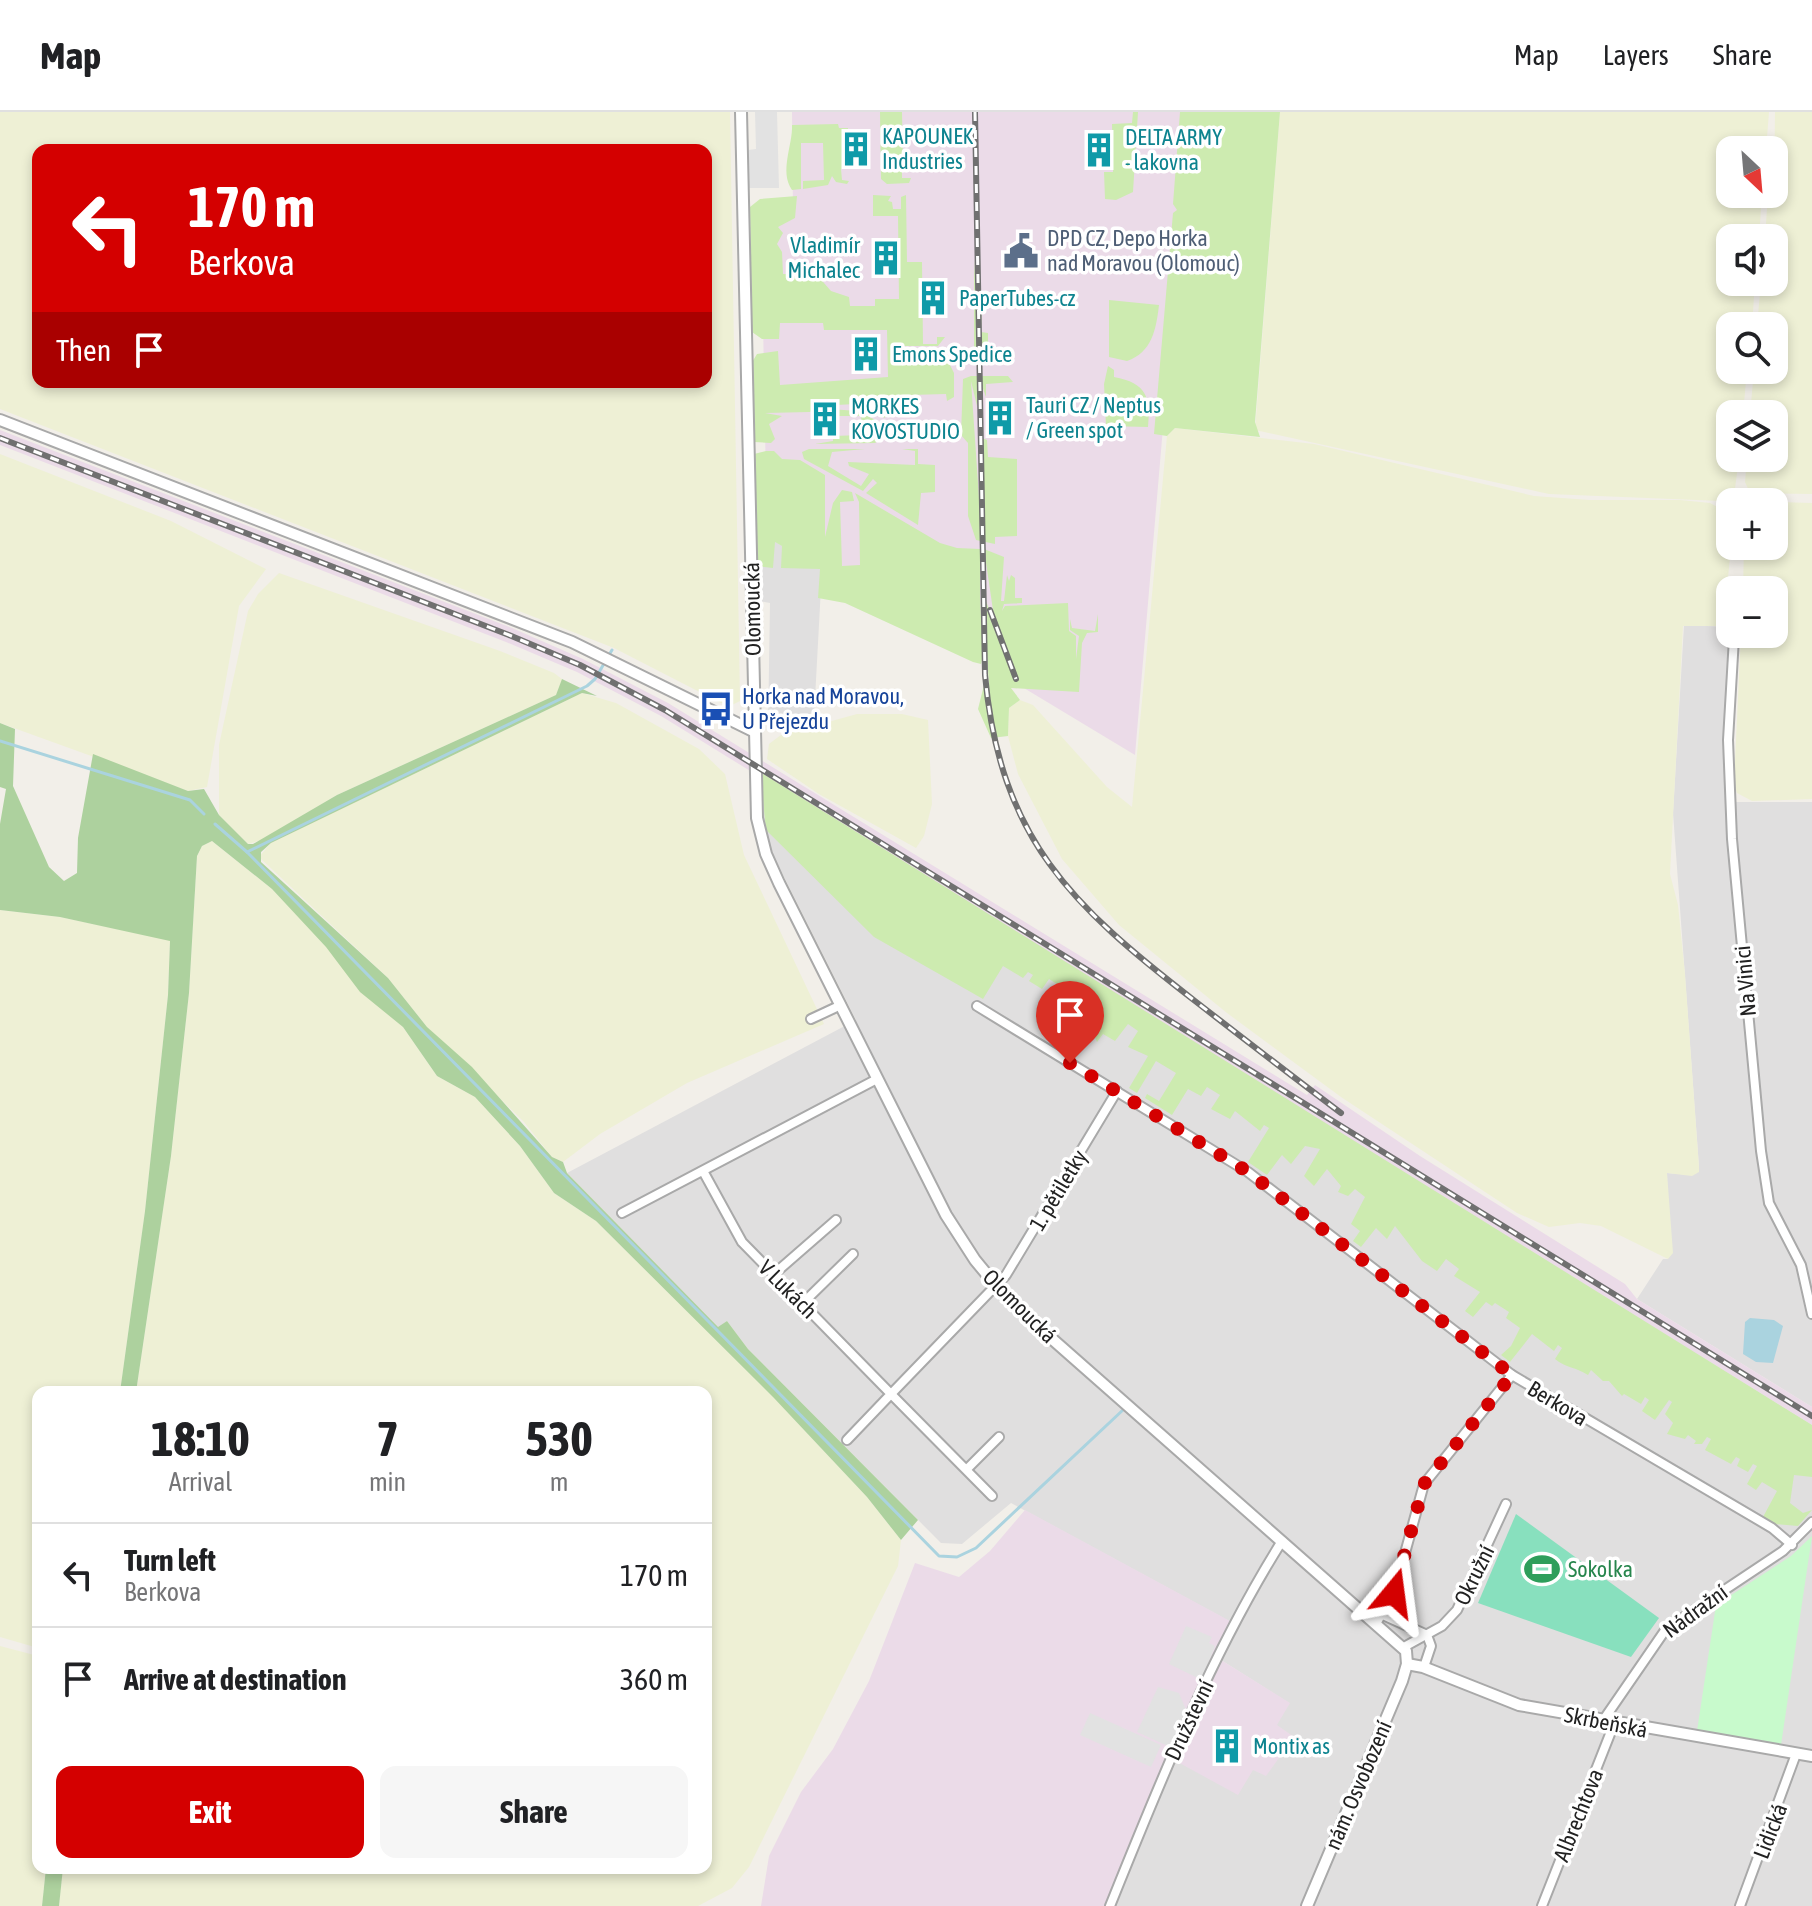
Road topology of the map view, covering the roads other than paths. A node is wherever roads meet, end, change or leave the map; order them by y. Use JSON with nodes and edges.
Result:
{"nodes":[{"id":1,"x":741,"y":112,"type":"edge"},
{"id":2,"x":0,"y":420,"type":"edge"},
{"id":3,"x":1733,"y":648,"type":"edge"},
{"id":4,"x":753,"y":731,"type":"junction"},
{"id":5,"x":841,"y":1005,"type":"junction"},
{"id":6,"x":977,"y":1006,"type":"dead end"},
{"id":7,"x":811,"y":1019,"type":"dead end"},
{"id":8,"x":877,"y":1079,"type":"junction"},
{"id":9,"x":1117,"y":1091,"type":"junction"},
{"id":10,"x":703,"y":1171,"type":"junction"},
{"id":11,"x":622,"y":1213,"type":"dead end"},
{"id":12,"x":836,"y":1220,"type":"dead end"},
{"id":13,"x":853,"y":1254,"type":"dead end"},
{"id":14,"x":774,"y":1274,"type":"junction"},
{"id":15,"x":996,"y":1286,"type":"junction"},
{"id":16,"x":802,"y":1304,"type":"junction"},
{"id":17,"x":1812,"y":1314,"type":"edge"},
{"id":18,"x":1512,"y":1375,"type":"junction"},
{"id":19,"x":891,"y":1394,"type":"junction"},
{"id":20,"x":999,"y":1437,"type":"dead end"},
{"id":21,"x":847,"y":1440,"type":"dead end"},
{"id":22,"x":967,"y":1469,"type":"junction"},
{"id":23,"x":992,"y":1496,"type":"dead end"},
{"id":24,"x":1506,"y":1504,"type":"dead end"},
{"id":25,"x":1812,"y":1522,"type":"edge"},
{"id":26,"x":1282,"y":1541,"type":"junction"},
{"id":27,"x":1792,"y":1545,"type":"junction"},
{"id":28,"x":1380,"y":1619,"type":"junction"},
{"id":29,"x":1427,"y":1635,"type":"junction"},
{"id":30,"x":1404,"y":1647,"type":"junction"},
{"id":31,"x":1407,"y":1664,"type":"junction"},
{"id":32,"x":1424,"y":1667,"type":"junction"},
{"id":33,"x":1608,"y":1723,"type":"junction"},
{"id":34,"x":1796,"y":1754,"type":"junction"},
{"id":35,"x":1812,"y":1756,"type":"edge"},
{"id":36,"x":1110,"y":1906,"type":"edge"},
{"id":37,"x":1307,"y":1906,"type":"edge"},
{"id":38,"x":1542,"y":1906,"type":"edge"},
{"id":39,"x":1740,"y":1906,"type":"edge"}],
"edges":[{"from":1,"to":4,"type":"street","name":"Olomoucká"},
{"from":2,"to":4,"type":"street"},
{"from":3,"to":17,"type":"street","name":"Na Vinici"},
{"from":4,"to":5,"type":"street","name":"Olomoucká"},
{"from":5,"to":7,"type":"street"},
{"from":5,"to":8,"type":"street","name":"Olomoucká"},
{"from":6,"to":9,"type":"street","name":"Berkova"},
{"from":8,"to":10,"type":"street"},
{"from":8,"to":15,"type":"street","name":"Olomoucká"},
{"from":9,"to":15,"type":"street","name":"1. pětiletky"},
{"from":9,"to":18,"type":"street","name":"Berkova"},
{"from":10,"to":11,"type":"street"},
{"from":10,"to":14,"type":"street","name":"V Lukách"},
{"from":12,"to":14,"type":"street"},
{"from":13,"to":16,"type":"street"},
{"from":14,"to":16,"type":"street","name":"V Lukách"},
{"from":15,"to":19,"type":"street"},
{"from":15,"to":26,"type":"street","name":"Olomoucká"},
{"from":16,"to":19,"type":"street","name":"V Lukách"},
{"from":18,"to":27,"type":"street","name":"Berkova"},
{"from":18,"to":28,"type":"street"},
{"from":19,"to":21,"type":"street"},
{"from":19,"to":22,"type":"street","name":"V Lukách"},
{"from":20,"to":22,"type":"street"},
{"from":22,"to":23,"type":"street","name":"V Lukách"},
{"from":24,"to":29,"type":"street","name":"Okružní"},
{"from":25,"to":27,"type":"street","name":"Nádražní"},
{"from":26,"to":28,"type":"street","name":"Olomoucká"},
{"from":26,"to":36,"type":"street","name":"Družstevní"},
{"from":27,"to":33,"type":"street","name":"Nádražní"},
{"from":28,"to":29,"type":"street"},
{"from":28,"to":30,"type":"street","name":"Olomoucká"},
{"from":29,"to":30,"type":"street","name":"Okružní"},
{"from":29,"to":32,"type":"street"},
{"from":30,"to":31,"type":"street"},
{"from":31,"to":32,"type":"street","name":"Skrbeňská"},
{"from":31,"to":37,"type":"street","name":"nám. Osvobození"},
{"from":32,"to":33,"type":"street","name":"Skrbeňská"},
{"from":33,"to":34,"type":"street","name":"Skrbeňská"},
{"from":33,"to":38,"type":"street","name":"Albrechtova"},
{"from":34,"to":35,"type":"street","name":"Skrbeňská"},
{"from":34,"to":39,"type":"street","name":"Lidická"}]}
